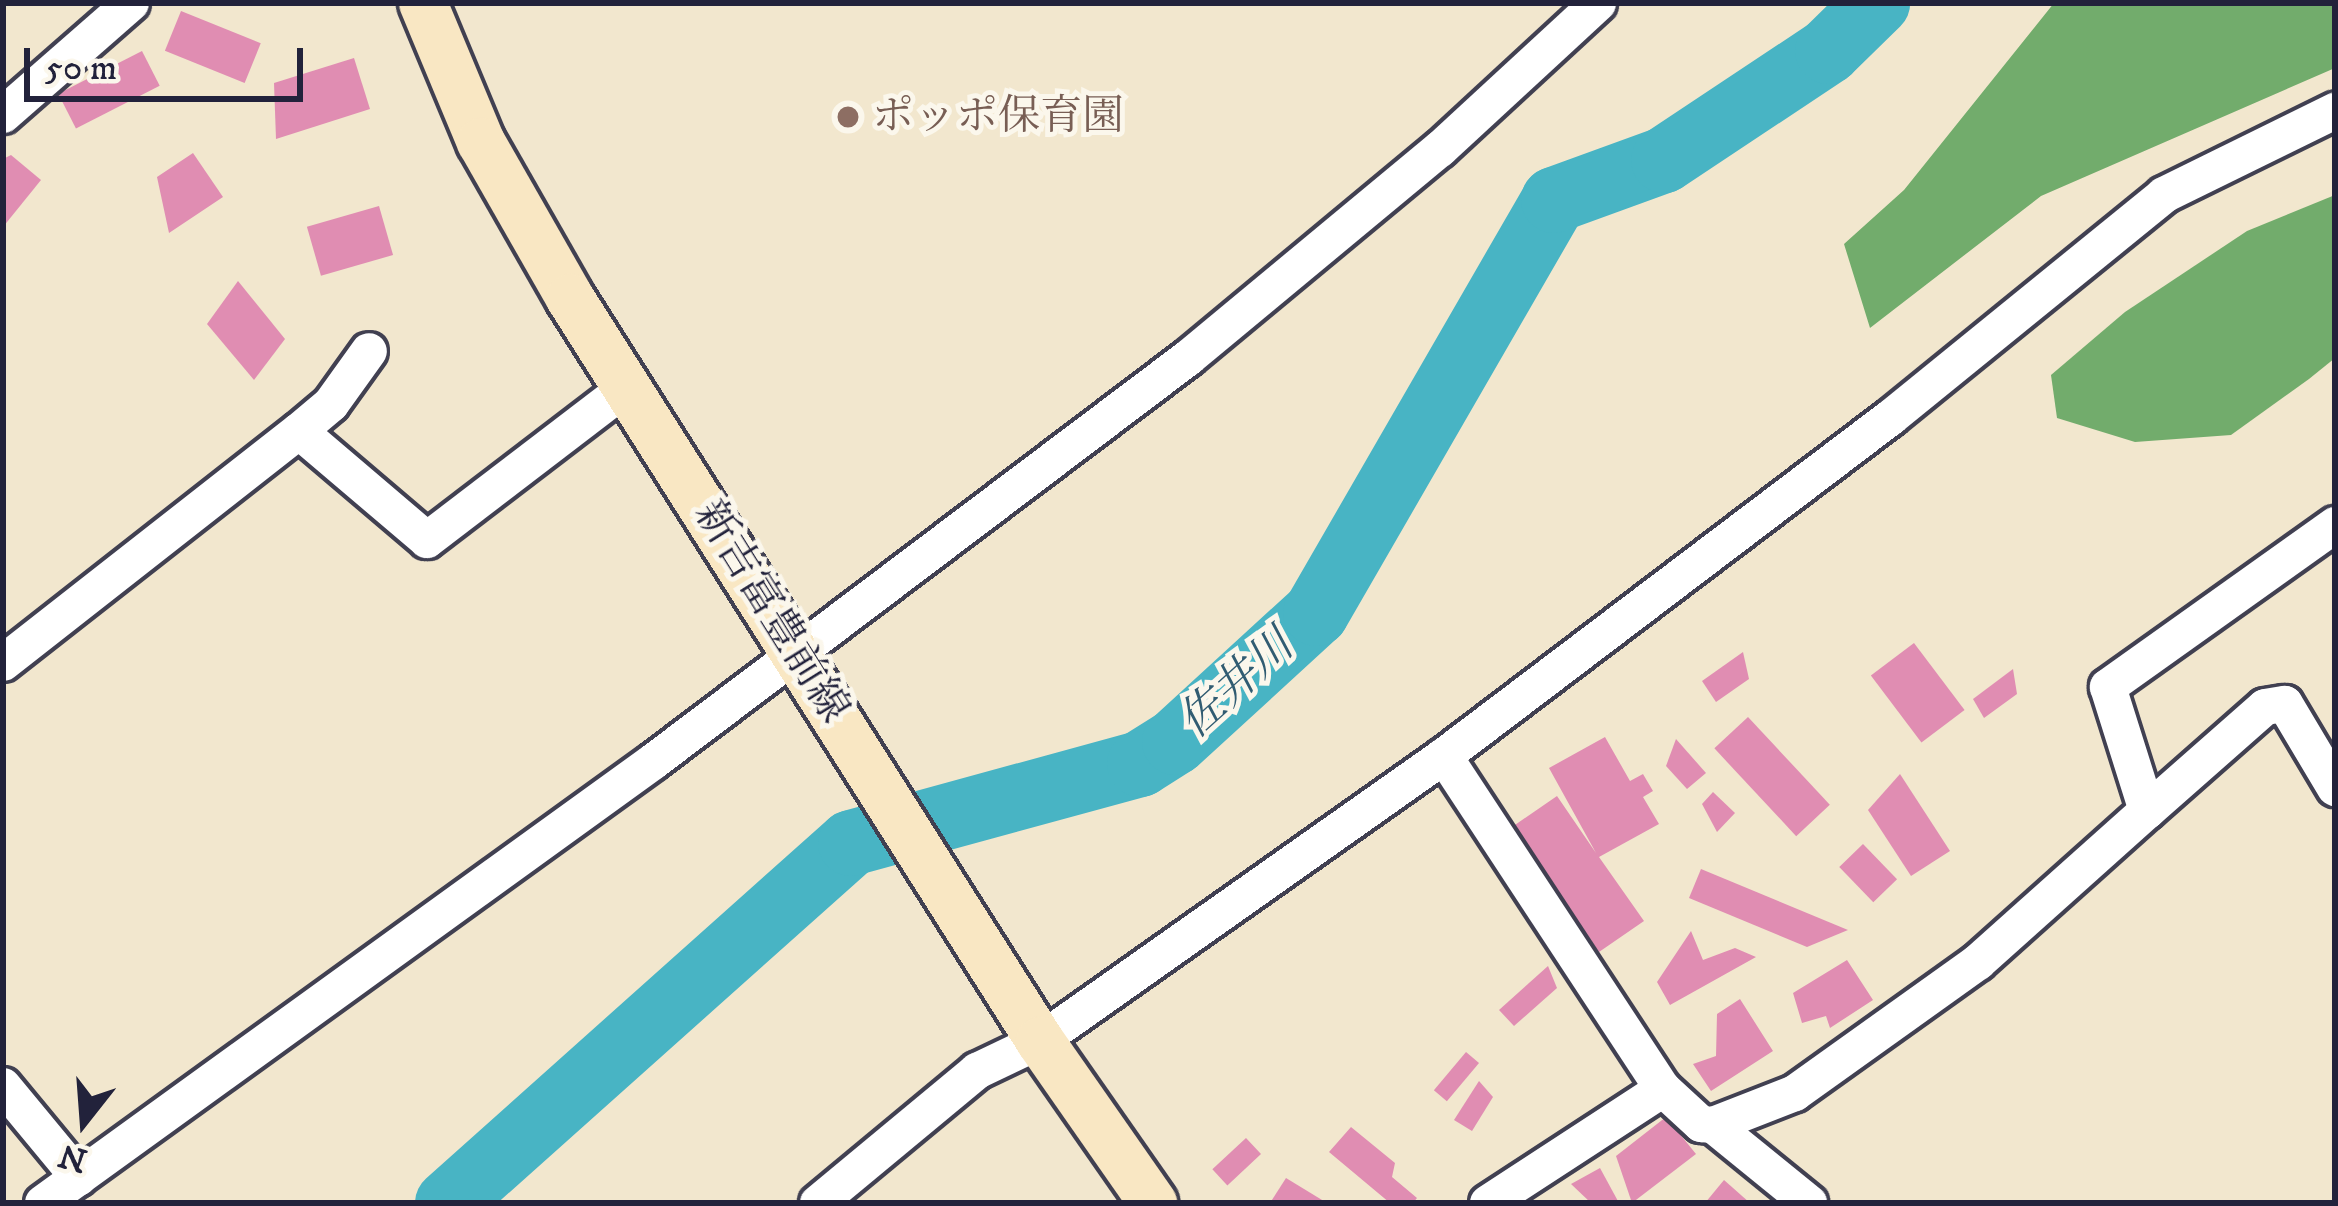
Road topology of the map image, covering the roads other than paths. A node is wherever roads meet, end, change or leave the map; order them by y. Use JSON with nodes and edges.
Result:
{"nodes":[{"id":1,"x":131,"y":3,"type":"edge"},
{"id":2,"x":423,"y":3,"type":"edge"},
{"id":3,"x":1598,"y":3,"type":"edge"},
{"id":4,"x":2335,"y":112,"type":"edge"},
{"id":5,"x":3,"y":115,"type":"edge"},
{"id":6,"x":369,"y":350,"type":"dead end"},
{"id":7,"x":627,"y":386,"type":"junction"},
{"id":8,"x":299,"y":431,"type":"junction"},
{"id":9,"x":2335,"y":525,"type":"edge"},
{"id":10,"x":796,"y":649,"type":"junction"},
{"id":11,"x":3,"y":663,"type":"edge"},
{"id":12,"x":1444,"y":756,"type":"junction"},
{"id":13,"x":2335,"y":788,"type":"edge"},
{"id":14,"x":2146,"y":811,"type":"junction"},
{"id":15,"x":1040,"y":1040,"type":"junction"},
{"id":16,"x":3,"y":1086,"type":"edge"},
{"id":17,"x":1663,"y":1089,"type":"junction"},
{"id":18,"x":1713,"y":1125,"type":"junction"},
{"id":19,"x":79,"y":1178,"type":"junction"},
{"id":20,"x":44,"y":1203,"type":"edge"},
{"id":21,"x":818,"y":1203,"type":"edge"},
{"id":22,"x":1153,"y":1203,"type":"edge"},
{"id":23,"x":1488,"y":1203,"type":"edge"},
{"id":24,"x":1809,"y":1203,"type":"edge"}],
"edges":[{"from":1,"to":5,"type":"street"},
{"from":2,"to":7,"type":"main road","name":"新吉富豊前線"},
{"from":3,"to":10,"type":"street"},
{"from":4,"to":12,"type":"street"},
{"from":6,"to":8,"type":"street"},
{"from":7,"to":8,"type":"street"},
{"from":7,"to":10,"type":"main road","name":"新吉富豊前線"},
{"from":8,"to":11,"type":"street"},
{"from":9,"to":14,"type":"street"},
{"from":10,"to":15,"type":"main road","name":"新吉富豊前線"},
{"from":10,"to":19,"type":"street"},
{"from":12,"to":15,"type":"street"},
{"from":12,"to":17,"type":"street"},
{"from":13,"to":14,"type":"street"},
{"from":14,"to":18,"type":"street"},
{"from":15,"to":21,"type":"street"},
{"from":15,"to":22,"type":"main road","name":"新吉富豊前線"},
{"from":16,"to":19,"type":"street"},
{"from":17,"to":18,"type":"street"},
{"from":17,"to":23,"type":"street"},
{"from":18,"to":24,"type":"street"},
{"from":19,"to":20,"type":"street"}]}
